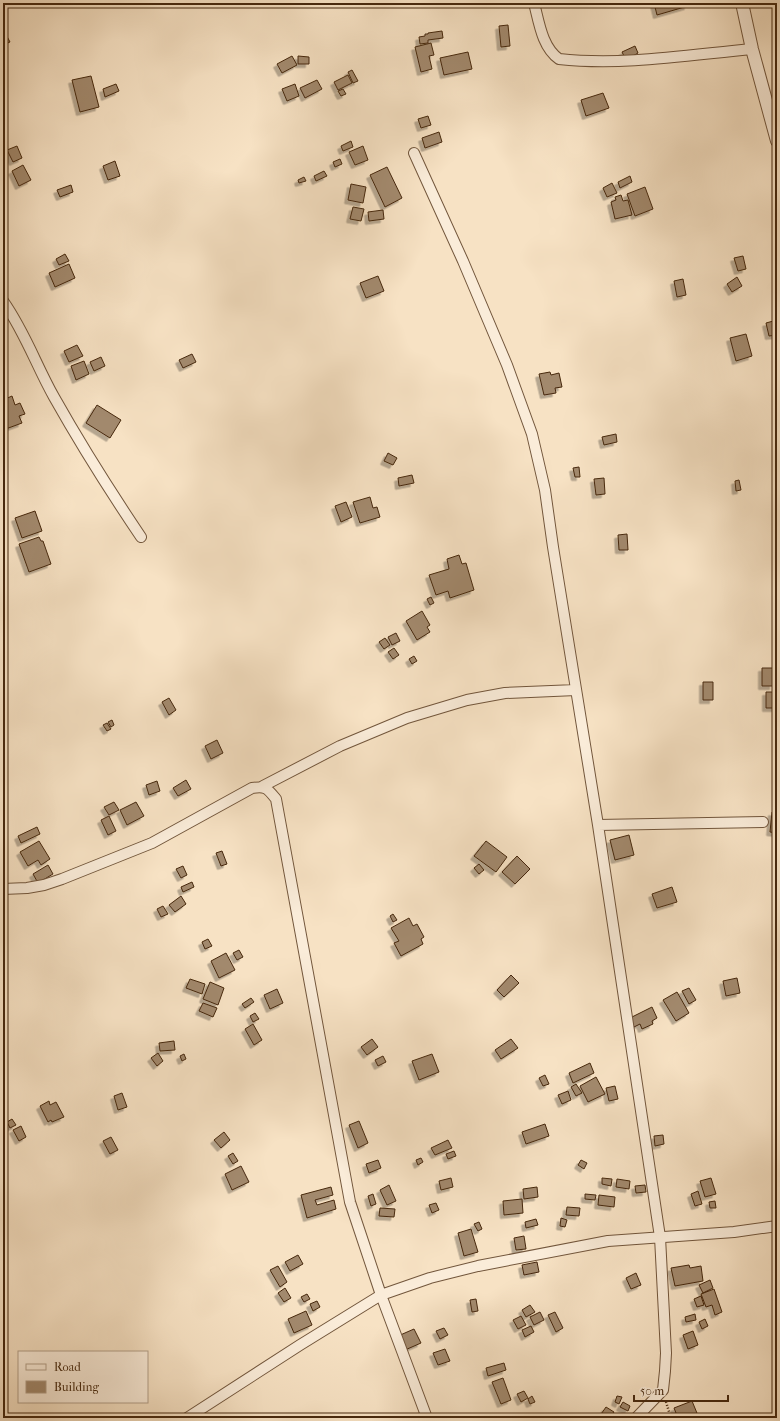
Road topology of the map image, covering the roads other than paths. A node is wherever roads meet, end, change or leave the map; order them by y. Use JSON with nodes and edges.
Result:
{"nodes":[{"id":1,"x":534,"y":3,"type":"edge"},
{"id":2,"x":742,"y":3,"type":"edge"},
{"id":3,"x":752,"y":49,"type":"junction"},
{"id":4,"x":777,"y":141,"type":"edge"},
{"id":5,"x":414,"y":153,"type":"dead end"},
{"id":6,"x":3,"y":301,"type":"edge"},
{"id":7,"x":141,"y":537,"type":"dead end"},
{"id":8,"x":576,"y":690,"type":"junction"},
{"id":9,"x":262,"y":786,"type":"junction"},
{"id":10,"x":763,"y":822,"type":"dead end"},
{"id":11,"x":598,"y":825,"type":"junction"},
{"id":12,"x":3,"y":889,"type":"edge"},
{"id":13,"x":777,"y":1226,"type":"edge"},
{"id":14,"x":660,"y":1237,"type":"junction"},
{"id":15,"x":381,"y":1295,"type":"junction"},
{"id":16,"x":187,"y":1418,"type":"edge"},
{"id":17,"x":426,"y":1418,"type":"edge"},
{"id":18,"x":636,"y":1418,"type":"edge"}],
"edges":[{"from":1,"to":3,"type":"street"},
{"from":2,"to":3,"type":"street"},
{"from":3,"to":4,"type":"street"},
{"from":5,"to":8,"type":"street"},
{"from":6,"to":7,"type":"street"},
{"from":8,"to":9,"type":"street"},
{"from":8,"to":11,"type":"street"},
{"from":9,"to":12,"type":"street"},
{"from":9,"to":15,"type":"street"},
{"from":10,"to":11,"type":"street"},
{"from":11,"to":14,"type":"street"},
{"from":13,"to":14,"type":"street"},
{"from":14,"to":15,"type":"street"},
{"from":14,"to":18,"type":"street"},
{"from":15,"to":16,"type":"street"},
{"from":15,"to":17,"type":"street"}]}
